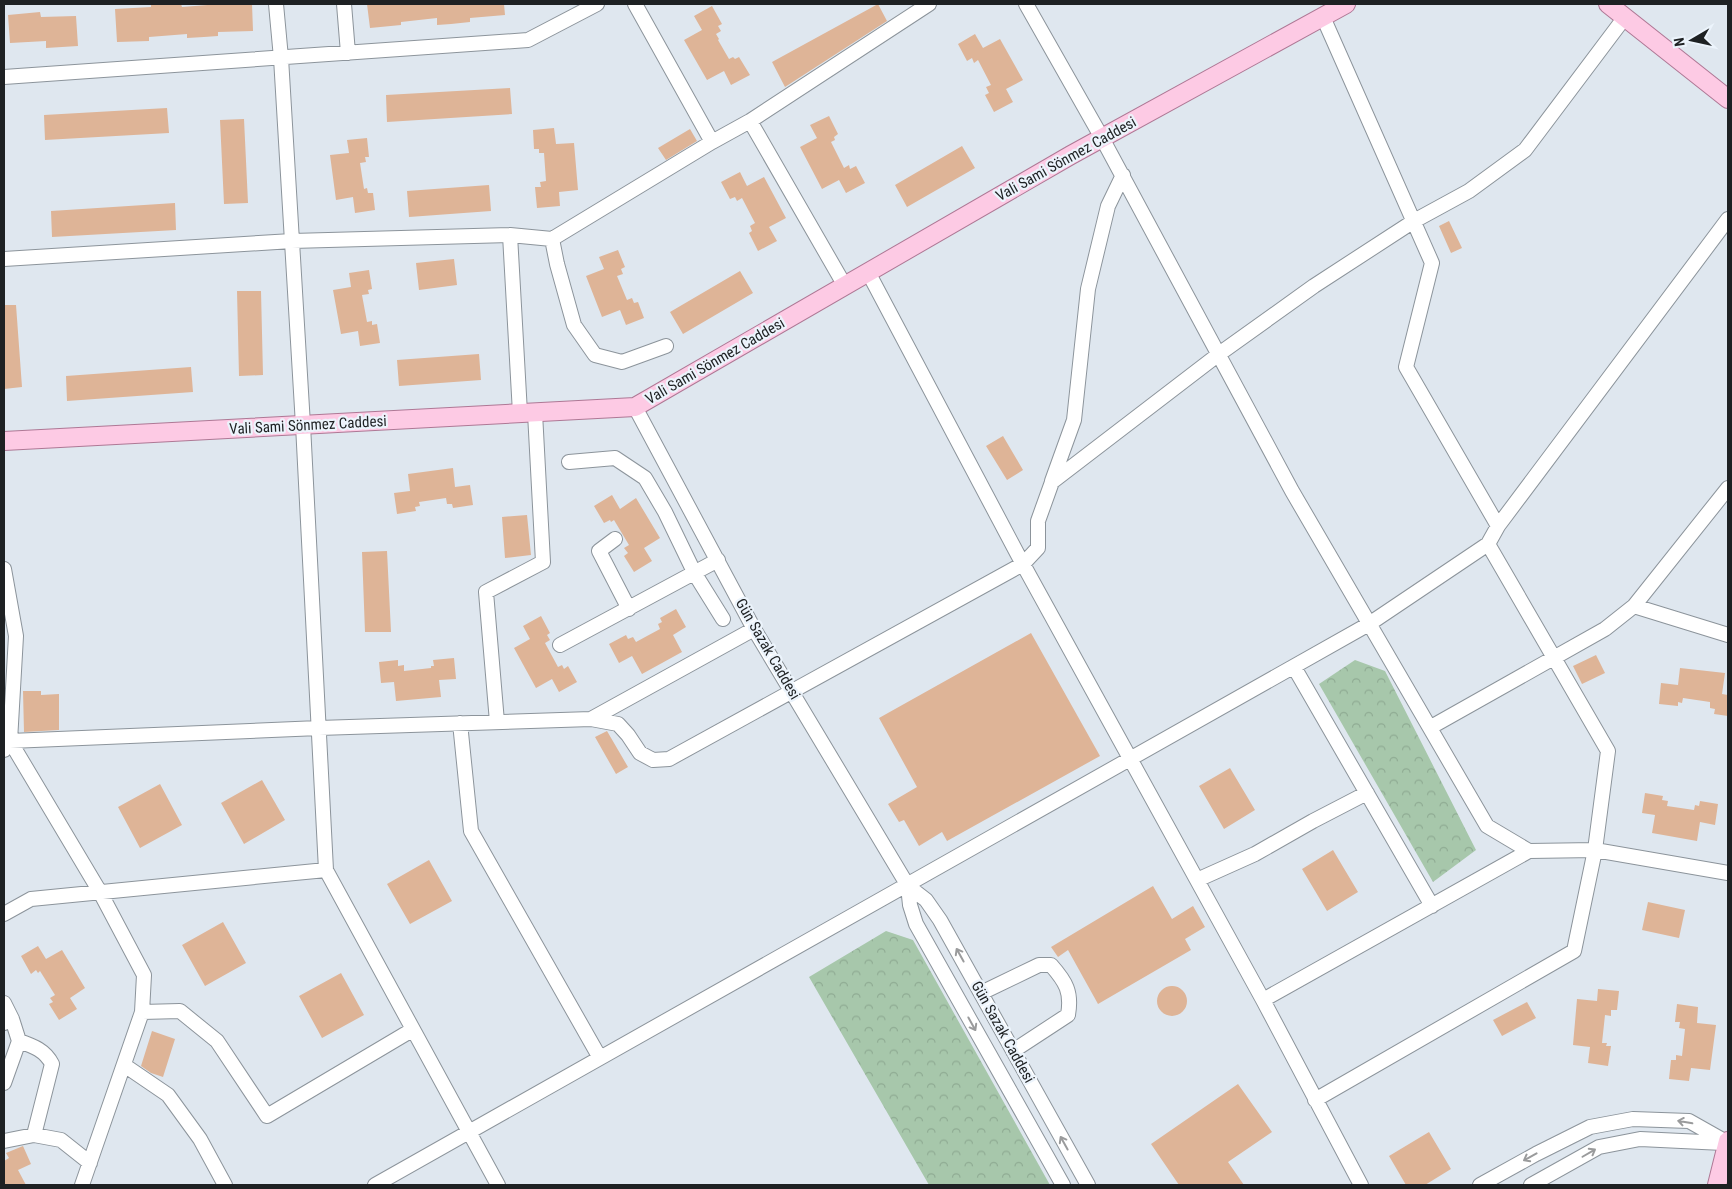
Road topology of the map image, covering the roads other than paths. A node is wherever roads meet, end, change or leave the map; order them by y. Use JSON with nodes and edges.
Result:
{"nodes":[{"id":1,"x":276,"y":4,"type":"edge"},
{"id":2,"x":344,"y":4,"type":"edge"},
{"id":3,"x":597,"y":4,"type":"edge"},
{"id":4,"x":635,"y":4,"type":"edge"},
{"id":5,"x":929,"y":4,"type":"edge"},
{"id":6,"x":1026,"y":4,"type":"edge"},
{"id":7,"x":1346,"y":4,"type":"edge"},
{"id":8,"x":1608,"y":4,"type":"edge"},
{"id":9,"x":1323,"y":16,"type":"junction"},
{"id":10,"x":1625,"y":17,"type":"junction"},
{"id":11,"x":348,"y":53,"type":"junction"},
{"id":12,"x":281,"y":58,"type":"junction"},
{"id":13,"x":4,"y":77,"type":"edge"},
{"id":14,"x":1728,"y":99,"type":"edge"},
{"id":15,"x":750,"y":121,"type":"junction"},
{"id":16,"x":1102,"y":138,"type":"junction"},
{"id":17,"x":712,"y":142,"type":"junction"},
{"id":18,"x":1123,"y":176,"type":"junction"},
{"id":19,"x":1728,"y":219,"type":"edge"},
{"id":20,"x":1414,"y":221,"type":"junction"},
{"id":21,"x":510,"y":235,"type":"junction"},
{"id":22,"x":552,"y":239,"type":"junction"},
{"id":23,"x":292,"y":241,"type":"junction"},
{"id":24,"x":4,"y":259,"type":"edge"},
{"id":25,"x":868,"y":272,"type":"junction"},
{"id":26,"x":845,"y":286,"type":"junction"},
{"id":27,"x":666,"y":346,"type":"dead end"},
{"id":28,"x":1219,"y":354,"type":"junction"},
{"id":29,"x":635,"y":407,"type":"junction"},
{"id":30,"x":528,"y":413,"type":"junction"},
{"id":31,"x":303,"y":425,"type":"junction"},
{"id":32,"x":4,"y":442,"type":"edge"},
{"id":33,"x":569,"y":462,"type":"dead end"},
{"id":34,"x":1052,"y":482,"type":"junction"},
{"id":35,"x":1728,"y":488,"type":"edge"},
{"id":36,"x":1498,"y":526,"type":"junction"},
{"id":37,"x":615,"y":539,"type":"dead end"},
{"id":38,"x":1488,"y":544,"type":"junction"},
{"id":39,"x":718,"y":560,"type":"junction"},
{"id":40,"x":1023,"y":564,"type":"junction"},
{"id":41,"x":4,"y":569,"type":"edge"},
{"id":42,"x":695,"y":574,"type":"junction"},
{"id":43,"x":1634,"y":606,"type":"junction"},
{"id":44,"x":628,"y":609,"type":"junction"},
{"id":45,"x":723,"y":619,"type":"dead end"},
{"id":46,"x":1369,"y":624,"type":"junction"},
{"id":47,"x":754,"y":629,"type":"junction"},
{"id":48,"x":1728,"y":635,"type":"edge"},
{"id":49,"x":560,"y":645,"type":"dead end"},
{"id":50,"x":1554,"y":658,"type":"junction"},
{"id":51,"x":1294,"y":667,"type":"junction"},
{"id":52,"x":792,"y":690,"type":"junction"},
{"id":53,"x":591,"y":719,"type":"junction"},
{"id":54,"x":497,"y":722,"type":"junction"},
{"id":55,"x":460,"y":724,"type":"junction"},
{"id":56,"x":1431,"y":726,"type":"junction"},
{"id":57,"x":319,"y":728,"type":"junction"},
{"id":58,"x":7,"y":746,"type":"edge"},
{"id":59,"x":1131,"y":759,"type":"junction"},
{"id":60,"x":1367,"y":793,"type":"junction"},
{"id":61,"x":1595,"y":850,"type":"junction"},
{"id":62,"x":1528,"y":851,"type":"junction"},
{"id":63,"x":326,"y":870,"type":"junction"},
{"id":64,"x":1728,"y":873,"type":"edge"},
{"id":65,"x":1197,"y":880,"type":"junction"},
{"id":66,"x":908,"y":886,"type":"junction"},
{"id":67,"x":100,"y":892,"type":"junction"},
{"id":68,"x":1432,"y":906,"type":"junction"},
{"id":69,"x":4,"y":914,"type":"edge"},
{"id":70,"x":981,"y":993,"type":"junction"},
{"id":71,"x":1263,"y":1000,"type":"junction"},
{"id":72,"x":4,"y":1003,"type":"edge"},
{"id":73,"x":142,"y":1012,"type":"junction"},
{"id":74,"x":8,"y":1021,"type":"edge"},
{"id":75,"x":412,"y":1030,"type":"junction"},
{"id":76,"x":19,"y":1041,"type":"junction"},
{"id":77,"x":1013,"y":1051,"type":"junction"},
{"id":78,"x":600,"y":1058,"type":"junction"},
{"id":79,"x":124,"y":1065,"type":"junction"},
{"id":80,"x":4,"y":1084,"type":"edge"},
{"id":81,"x":1315,"y":1100,"type":"junction"},
{"id":82,"x":468,"y":1133,"type":"junction"},
{"id":83,"x":34,"y":1135,"type":"junction"},
{"id":84,"x":4,"y":1141,"type":"edge"},
{"id":85,"x":1728,"y":1142,"type":"edge"},
{"id":86,"x":90,"y":1163,"type":"junction"},
{"id":87,"x":82,"y":1185,"type":"edge"},
{"id":88,"x":226,"y":1185,"type":"edge"},
{"id":89,"x":375,"y":1185,"type":"edge"},
{"id":90,"x":498,"y":1185,"type":"edge"},
{"id":91,"x":1063,"y":1185,"type":"edge"},
{"id":92,"x":1088,"y":1185,"type":"edge"},
{"id":93,"x":1361,"y":1185,"type":"edge"},
{"id":94,"x":1480,"y":1185,"type":"edge"},
{"id":95,"x":1531,"y":1185,"type":"edge"},
{"id":96,"x":1717,"y":1185,"type":"edge"}],
"edges":[{"from":1,"to":12,"type":"street"},
{"from":2,"to":11,"type":"street"},
{"from":3,"to":11,"type":"street"},
{"from":4,"to":17,"type":"street"},
{"from":5,"to":15,"type":"street"},
{"from":6,"to":16,"type":"street"},
{"from":7,"to":9,"type":"main road","name":"Vali Sami Sönmez Caddesi"},
{"from":8,"to":10,"type":"main road"},
{"from":9,"to":16,"type":"main road","name":"Vali Sami Sönmez Caddesi"},
{"from":9,"to":20,"type":"street"},
{"from":10,"to":14,"type":"main road"},
{"from":10,"to":20,"type":"street"},
{"from":11,"to":12,"type":"street"},
{"from":12,"to":13,"type":"street"},
{"from":12,"to":23,"type":"street"},
{"from":15,"to":17,"type":"street"},
{"from":15,"to":26,"type":"street"},
{"from":16,"to":18,"type":"street"},
{"from":16,"to":25,"type":"main road","name":"Vali Sami Sönmez Caddesi"},
{"from":17,"to":22,"type":"street"},
{"from":18,"to":28,"type":"street"},
{"from":18,"to":34,"type":"street"},
{"from":19,"to":36,"type":"street"},
{"from":20,"to":28,"type":"street"},
{"from":20,"to":36,"type":"street"},
{"from":21,"to":22,"type":"street"},
{"from":21,"to":23,"type":"street"},
{"from":21,"to":30,"type":"street"},
{"from":22,"to":27,"type":"street"},
{"from":23,"to":24,"type":"street"},
{"from":23,"to":31,"type":"street"},
{"from":25,"to":26,"type":"main road","name":"Vali Sami Sönmez Caddesi"},
{"from":25,"to":40,"type":"street"},
{"from":26,"to":29,"type":"main road","name":"Vali Sami Sönmez Caddesi"},
{"from":28,"to":34,"type":"street"},
{"from":28,"to":46,"type":"street"},
{"from":29,"to":30,"type":"main road","name":"Vali Sami Sönmez Caddesi"},
{"from":29,"to":39,"type":"street","name":"Gün Sazak Caddesi"},
{"from":30,"to":31,"type":"main road","name":"Vali Sami Sönmez Caddesi"},
{"from":30,"to":54,"type":"street"},
{"from":31,"to":32,"type":"main road","name":"Vali Sami Sönmez Caddesi"},
{"from":31,"to":57,"type":"street"},
{"from":33,"to":42,"type":"street"},
{"from":34,"to":40,"type":"street"},
{"from":35,"to":43,"type":"street"},
{"from":36,"to":38,"type":"street"},
{"from":37,"to":44,"type":"street"},
{"from":38,"to":46,"type":"street"},
{"from":38,"to":50,"type":"street"},
{"from":39,"to":42,"type":"street"},
{"from":39,"to":47,"type":"street","name":"Gün Sazak Caddesi"},
{"from":40,"to":52,"type":"street"},
{"from":40,"to":59,"type":"street"},
{"from":41,"to":58,"type":"street"},
{"from":42,"to":44,"type":"street"},
{"from":42,"to":45,"type":"street"},
{"from":43,"to":48,"type":"street"},
{"from":43,"to":50,"type":"street"},
{"from":44,"to":49,"type":"street"},
{"from":46,"to":51,"type":"street"},
{"from":46,"to":56,"type":"street"},
{"from":47,"to":52,"type":"street","name":"Gün Sazak Caddesi"},
{"from":47,"to":53,"type":"street"},
{"from":50,"to":56,"type":"street"},
{"from":50,"to":61,"type":"street"},
{"from":51,"to":59,"type":"street"},
{"from":51,"to":60,"type":"street"},
{"from":52,"to":53,"type":"street"},
{"from":52,"to":66,"type":"street","name":"Gün Sazak Caddesi"},
{"from":53,"to":54,"type":"street"},
{"from":54,"to":55,"type":"street"},
{"from":55,"to":57,"type":"street"},
{"from":55,"to":78,"type":"street"},
{"from":56,"to":62,"type":"street"},
{"from":57,"to":58,"type":"street"},
{"from":57,"to":63,"type":"street"},
{"from":58,"to":67,"type":"street"},
{"from":59,"to":65,"type":"street"},
{"from":59,"to":66,"type":"street"},
{"from":60,"to":65,"type":"street"},
{"from":60,"to":68,"type":"street"},
{"from":61,"to":62,"type":"street"},
{"from":61,"to":64,"type":"street"},
{"from":61,"to":81,"type":"street"},
{"from":62,"to":68,"type":"street"},
{"from":63,"to":67,"type":"street"},
{"from":63,"to":75,"type":"street"},
{"from":65,"to":71,"type":"street"},
{"from":70,"to":66,"type":"street","name":"Gün Sazak Caddesi","one_way":true},
{"from":66,"to":78,"type":"street"},
{"from":66,"to":91,"type":"street","name":"Gün Sazak Caddesi","one_way":true},
{"from":67,"to":69,"type":"street"},
{"from":67,"to":73,"type":"street"},
{"from":68,"to":71,"type":"street"},
{"from":70,"to":77,"type":"street","name":"Gün Sazak Caddesi"},
{"from":70,"to":77,"type":"street"},
{"from":71,"to":81,"type":"street"},
{"from":72,"to":74,"type":"street"},
{"from":73,"to":75,"type":"street"},
{"from":73,"to":79,"type":"street"},
{"from":74,"to":76,"type":"street"},
{"from":75,"to":82,"type":"street"},
{"from":76,"to":80,"type":"street"},
{"from":76,"to":83,"type":"street"},
{"from":92,"to":77,"type":"street","name":"Gün Sazak Caddesi","one_way":true},
{"from":78,"to":82,"type":"street"},
{"from":79,"to":86,"type":"street"},
{"from":79,"to":88,"type":"street"},
{"from":81,"to":93,"type":"street"},
{"from":82,"to":89,"type":"street"},
{"from":82,"to":90,"type":"street"},
{"from":83,"to":84,"type":"street"},
{"from":83,"to":86,"type":"street"},
{"from":85,"to":94,"type":"street","one_way":true},
{"from":95,"to":85,"type":"street","one_way":true},
{"from":85,"to":96,"type":"main road"},
{"from":86,"to":87,"type":"street"}]}
